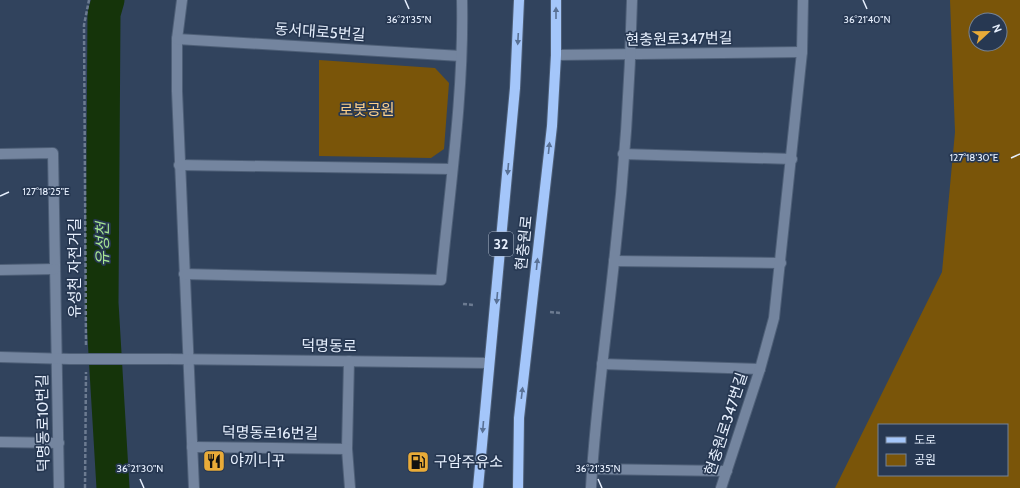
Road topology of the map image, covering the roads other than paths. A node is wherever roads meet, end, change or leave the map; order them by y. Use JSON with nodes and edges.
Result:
{"nodes":[{"id":1,"x":182,"y":0,"type":"edge"},
{"id":2,"x":462,"y":0,"type":"edge"},
{"id":3,"x":519,"y":0,"type":"edge"},
{"id":4,"x":556,"y":0,"type":"edge"},
{"id":5,"x":632,"y":0,"type":"edge"},
{"id":6,"x":802,"y":0,"type":"edge"},
{"id":7,"x":177,"y":39,"type":"junction"},
{"id":8,"x":802,"y":52,"type":"junction"},
{"id":9,"x":630,"y":54,"type":"junction"},
{"id":10,"x":556,"y":55,"type":"junction"},
{"id":11,"x":461,"y":56,"type":"junction"},
{"id":12,"x":0,"y":154,"type":"edge"},
{"id":13,"x":623,"y":154,"type":"junction"},
{"id":14,"x":792,"y":159,"type":"junction"},
{"id":15,"x":179,"y":165,"type":"junction"},
{"id":16,"x":452,"y":169,"type":"junction"},
{"id":17,"x":614,"y":261,"type":"junction"},
{"id":18,"x":781,"y":263,"type":"junction"},
{"id":19,"x":55,"y":269,"type":"junction"},
{"id":20,"x":0,"y":270,"type":"edge"},
{"id":21,"x":184,"y":274,"type":"junction"},
{"id":22,"x":0,"y":357,"type":"edge"},
{"id":23,"x":56,"y":357,"type":"junction"},
{"id":24,"x":188,"y":359,"type":"junction"},
{"id":25,"x":349,"y":361,"type":"junction"},
{"id":26,"x":489,"y":363,"type":"junction"},
{"id":27,"x":602,"y":364,"type":"junction"},
{"id":28,"x":760,"y":369,"type":"junction"},
{"id":29,"x":0,"y":442,"type":"edge"},
{"id":30,"x":59,"y":444,"type":"junction"},
{"id":31,"x":192,"y":447,"type":"junction"},
{"id":32,"x":347,"y":449,"type":"junction"},
{"id":33,"x":592,"y":469,"type":"junction"},
{"id":34,"x":727,"y":471,"type":"junction"},
{"id":35,"x":59,"y":488,"type":"edge"},
{"id":36,"x":194,"y":488,"type":"edge"},
{"id":37,"x":350,"y":488,"type":"edge"},
{"id":38,"x":478,"y":488,"type":"edge"},
{"id":39,"x":518,"y":488,"type":"edge"},
{"id":40,"x":591,"y":488,"type":"edge"},
{"id":41,"x":721,"y":488,"type":"edge"}],
"edges":[{"from":1,"to":7,"type":"street"},
{"from":2,"to":11,"type":"street"},
{"from":3,"to":26,"type":"main road","name":"현충원로","number":"32","one_way":true},
{"from":10,"to":4,"type":"main road","name":"현충원로","one_way":true},
{"from":5,"to":9,"type":"street"},
{"from":6,"to":8,"type":"street","name":"현충원로347번길"},
{"from":7,"to":11,"type":"street","name":"동서대로5번길"},
{"from":7,"to":15,"type":"street"},
{"from":8,"to":9,"type":"street","name":"현충원로347번길"},
{"from":8,"to":14,"type":"street","name":"현충원로347번길"},
{"from":9,"to":10,"type":"street","name":"현충원로347번길"},
{"from":9,"to":13,"type":"street"},
{"from":39,"to":10,"type":"main road","name":"현충원로","one_way":true},
{"from":11,"to":16,"type":"street"},
{"from":12,"to":19,"type":"street","name":"덕명동로10번길"},
{"from":13,"to":14,"type":"street"},
{"from":13,"to":17,"type":"street"},
{"from":14,"to":18,"type":"street","name":"현충원로347번길"},
{"from":15,"to":16,"type":"street"},
{"from":15,"to":21,"type":"street"},
{"from":16,"to":21,"type":"street"},
{"from":17,"to":18,"type":"street"},
{"from":17,"to":27,"type":"street"},
{"from":18,"to":28,"type":"street","name":"현충원로347번길"},
{"from":19,"to":20,"type":"street"},
{"from":19,"to":23,"type":"street","name":"덕명동로10번길"},
{"from":21,"to":24,"type":"street"},
{"from":22,"to":23,"type":"street"},
{"from":23,"to":24,"type":"street","name":"덕명동로","bridge":true},
{"from":23,"to":30,"type":"street","name":"덕명동로10번길"},
{"from":24,"to":25,"type":"street","name":"덕명동로"},
{"from":24,"to":31,"type":"street"},
{"from":25,"to":26,"type":"street","name":"덕명동로"},
{"from":25,"to":32,"type":"street"},
{"from":26,"to":38,"type":"main road","name":"현충원로","number":"32","one_way":true},
{"from":27,"to":28,"type":"street","name":"현충원로347번길"},
{"from":27,"to":33,"type":"street"},
{"from":28,"to":34,"type":"street","name":"현충원로347번길"},
{"from":29,"to":30,"type":"street"},
{"from":30,"to":35,"type":"street","name":"덕명동로10번길"},
{"from":31,"to":32,"type":"street","name":"덕명동로16번길"},
{"from":31,"to":36,"type":"street"},
{"from":32,"to":37,"type":"street"},
{"from":33,"to":34,"type":"street"},
{"from":33,"to":40,"type":"street"},
{"from":34,"to":41,"type":"street","name":"현충원로347번길"}]}
